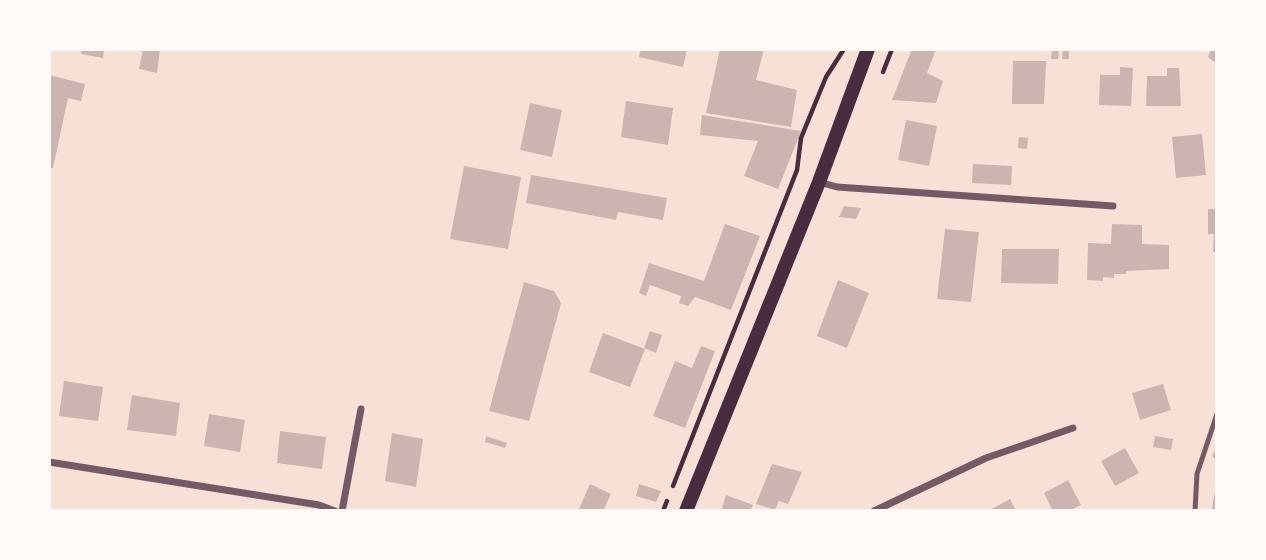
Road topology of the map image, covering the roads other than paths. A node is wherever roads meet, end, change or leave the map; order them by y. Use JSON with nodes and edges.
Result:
{"nodes":[{"id":1,"x":868,"y":49,"type":"edge"},
{"id":2,"x":819,"y":182,"type":"junction"},
{"id":3,"x":1113,"y":206,"type":"dead end"},
{"id":4,"x":361,"y":408,"type":"dead end"},
{"id":5,"x":1217,"y":414,"type":"edge"},
{"id":6,"x":1073,"y":428,"type":"dead end"},
{"id":7,"x":49,"y":462,"type":"edge"},
{"id":8,"x":335,"y":511,"type":"edge"},
{"id":9,"x":342,"y":511,"type":"edge"},
{"id":10,"x":686,"y":511,"type":"edge"},
{"id":11,"x":874,"y":511,"type":"edge"},
{"id":12,"x":1195,"y":511,"type":"edge"}],
"edges":[{"from":1,"to":2,"type":"main road"},
{"from":2,"to":3,"type":"street"},
{"from":2,"to":10,"type":"main road"},
{"from":4,"to":9,"type":"street"},
{"from":5,"to":12,"type":"lane"},
{"from":6,"to":11,"type":"street"},
{"from":7,"to":8,"type":"street"}]}
